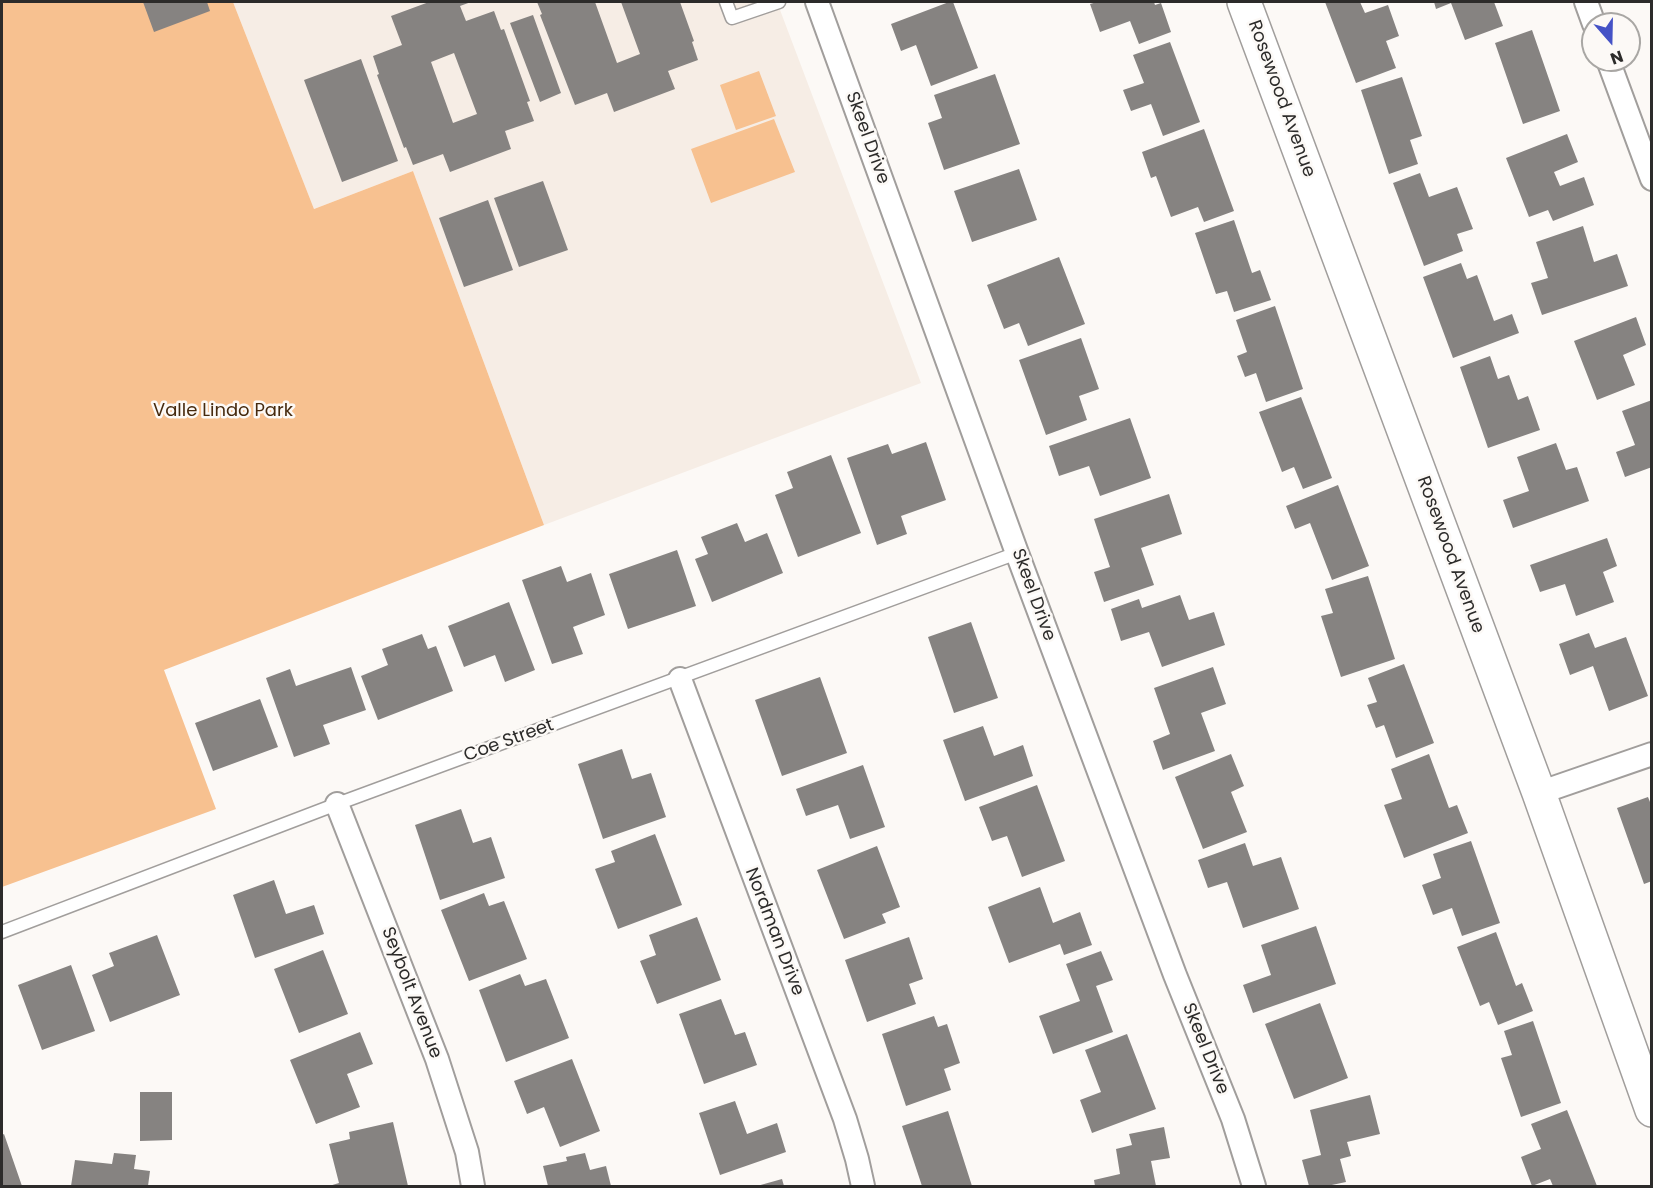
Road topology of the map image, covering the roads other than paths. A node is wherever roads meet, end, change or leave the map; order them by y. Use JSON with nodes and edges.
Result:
{"nodes":[{"id":1,"x":726,"y":2,"type":"edge"},
{"id":2,"x":779,"y":2,"type":"edge"},
{"id":3,"x":817,"y":2,"type":"edge"},
{"id":4,"x":1244,"y":2,"type":"edge"},
{"id":5,"x":1612,"y":72,"type":"edge"},
{"id":6,"x":1652,"y":179,"type":"edge"},
{"id":7,"x":1017,"y":553,"type":"junction"},
{"id":8,"x":680,"y":678,"type":"junction"},
{"id":9,"x":1652,"y":754,"type":"edge"},
{"id":10,"x":1539,"y":793,"type":"junction"},
{"id":11,"x":337,"y":804,"type":"junction"},
{"id":12,"x":2,"y":932,"type":"edge"},
{"id":13,"x":1652,"y":1110,"type":"edge"},
{"id":14,"x":473,"y":1186,"type":"edge"},
{"id":15,"x":863,"y":1186,"type":"edge"},
{"id":16,"x":1254,"y":1186,"type":"edge"}],
"edges":[{"from":1,"to":2,"type":"lane"},
{"from":3,"to":7,"type":"street","name":"Skeel Drive"},
{"from":4,"to":10,"type":"main road","name":"Rosewood Avenue"},
{"from":5,"to":6,"type":"street"},
{"from":7,"to":8,"type":"lane","name":"Coe Street"},
{"from":7,"to":16,"type":"street","name":"Skeel Drive"},
{"from":8,"to":11,"type":"lane","name":"Coe Street"},
{"from":8,"to":15,"type":"street","name":"Nordman Drive"},
{"from":9,"to":10,"type":"street"},
{"from":10,"to":13,"type":"main road","name":"Rosewood Avenue"},
{"from":11,"to":12,"type":"lane","name":"Coe Street"},
{"from":11,"to":14,"type":"street","name":"Seybolt Avenue"}]}
